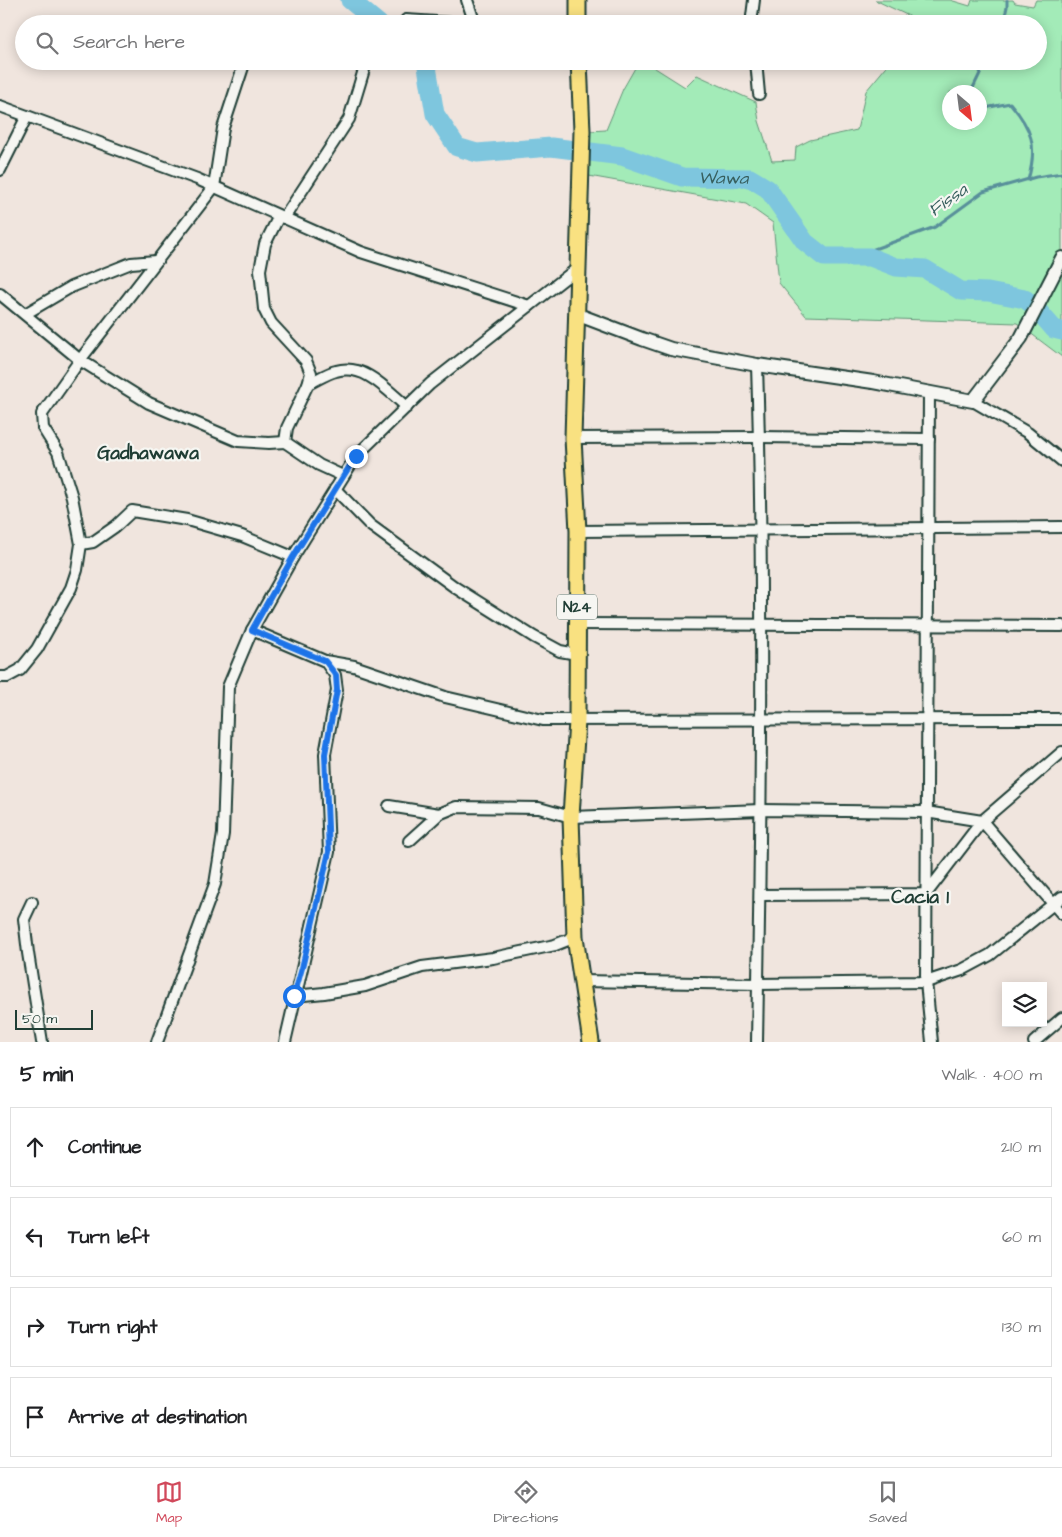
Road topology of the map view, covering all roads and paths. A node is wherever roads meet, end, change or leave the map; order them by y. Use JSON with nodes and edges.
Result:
{"nodes":[{"id":1,"x":467,"y":0,"type":"edge"},
{"id":2,"x":578,"y":0,"type":"edge"},
{"id":3,"x":754,"y":0,"type":"edge"},
{"id":4,"x":472,"y":15,"type":"edge"},
{"id":5,"x":578,"y":15,"type":"edge"},
{"id":6,"x":752,"y":15,"type":"edge"},
{"id":7,"x":242,"y":70,"type":"edge"},
{"id":8,"x":364,"y":70,"type":"edge"},
{"id":9,"x":579,"y":70,"type":"edge"},
{"id":10,"x":757,"y":70,"type":"edge"},
{"id":11,"x":759,"y":94,"type":"dead end"},
{"id":12,"x":0,"y":106,"type":"edge"},
{"id":13,"x":27,"y":116,"type":"junction"},
{"id":14,"x":0,"y":170,"type":"edge"},
{"id":15,"x":214,"y":187,"type":"junction"},
{"id":16,"x":282,"y":217,"type":"junction"},
{"id":17,"x":1062,"y":258,"type":"edge"},
{"id":18,"x":156,"y":261,"type":"junction"},
{"id":19,"x":579,"y":267,"type":"junction"},
{"id":20,"x":0,"y":294,"type":"edge"},
{"id":21,"x":529,"y":306,"type":"junction"},
{"id":22,"x":25,"y":314,"type":"junction"},
{"id":23,"x":576,"y":314,"type":"junction"},
{"id":24,"x":80,"y":360,"type":"junction"},
{"id":25,"x":757,"y":365,"type":"junction"},
{"id":26,"x":308,"y":384,"type":"junction"},
{"id":27,"x":929,"y":392,"type":"junction"},
{"id":28,"x":973,"y":401,"type":"junction"},
{"id":29,"x":407,"y":407,"type":"junction"},
{"id":30,"x":759,"y":437,"type":"junction"},
{"id":31,"x":574,"y":438,"type":"junction"},
{"id":32,"x":929,"y":439,"type":"junction"},
{"id":33,"x":285,"y":442,"type":"junction"},
{"id":34,"x":1062,"y":461,"type":"edge"},
{"id":35,"x":344,"y":476,"type":"junction"},
{"id":36,"x":336,"y":489,"type":"junction"},
{"id":37,"x":1062,"y":527,"type":"edge"},
{"id":38,"x":928,"y":528,"type":"junction"},
{"id":39,"x":760,"y":529,"type":"junction"},
{"id":40,"x":578,"y":531,"type":"junction"},
{"id":41,"x":81,"y":544,"type":"junction"},
{"id":42,"x":293,"y":557,"type":"junction"},
{"id":43,"x":577,"y":624,"type":"junction"},
{"id":44,"x":760,"y":625,"type":"junction"},
{"id":45,"x":928,"y":626,"type":"junction"},
{"id":46,"x":1062,"y":626,"type":"edge"},
{"id":47,"x":252,"y":630,"type":"junction"},
{"id":48,"x":577,"y":654,"type":"junction"},
{"id":49,"x":325,"y":661,"type":"junction"},
{"id":50,"x":0,"y":677,"type":"edge"},
{"id":51,"x":1062,"y":718,"type":"edge"},
{"id":52,"x":927,"y":719,"type":"junction"},
{"id":53,"x":761,"y":720,"type":"junction"},
{"id":54,"x":577,"y":721,"type":"junction"},
{"id":55,"x":1062,"y":752,"type":"edge"},
{"id":56,"x":389,"y":806,"type":"dead end"},
{"id":57,"x":761,"y":810,"type":"junction"},
{"id":58,"x":926,"y":812,"type":"junction"},
{"id":59,"x":439,"y":814,"type":"junction"},
{"id":60,"x":571,"y":817,"type":"junction"},
{"id":61,"x":982,"y":821,"type":"junction"},
{"id":62,"x":409,"y":841,"type":"dead end"},
{"id":63,"x":926,"y":894,"type":"junction"},
{"id":64,"x":760,"y":895,"type":"junction"},
{"id":65,"x":1062,"y":897,"type":"edge"},
{"id":66,"x":32,"y":902,"type":"dead end"},
{"id":67,"x":1054,"y":905,"type":"junction"},
{"id":68,"x":1062,"y":914,"type":"edge"},
{"id":69,"x":576,"y":937,"type":"junction"},
{"id":70,"x":581,"y":981,"type":"junction"},
{"id":71,"x":926,"y":982,"type":"junction"},
{"id":72,"x":758,"y":984,"type":"junction"},
{"id":73,"x":294,"y":996,"type":"junction"},
{"id":74,"x":1062,"y":1018,"type":"edge"},
{"id":75,"x":42,"y":1042,"type":"edge"},
{"id":76,"x":157,"y":1042,"type":"edge"},
{"id":77,"x":284,"y":1042,"type":"edge"},
{"id":78,"x":591,"y":1042,"type":"edge"},
{"id":79,"x":758,"y":1042,"type":"edge"},
{"id":80,"x":932,"y":1042,"type":"edge"},
{"id":81,"x":1034,"y":1042,"type":"edge"}],
"edges":[{"from":1,"to":4,"type":"street"},
{"from":2,"to":5,"type":"main road"},
{"from":3,"to":6,"type":"street"},
{"from":7,"to":15,"type":"street"},
{"from":8,"to":16,"type":"street"},
{"from":9,"to":19,"type":"main road","number":"N24"},
{"from":10,"to":11,"type":"street"},
{"from":12,"to":13,"type":"street"},
{"from":13,"to":14,"type":"street"},
{"from":13,"to":15,"type":"street"},
{"from":15,"to":16,"type":"street"},
{"from":15,"to":18,"type":"street"},
{"from":16,"to":21,"type":"street"},
{"from":16,"to":26,"type":"street"},
{"from":17,"to":28,"type":"street"},
{"from":18,"to":22,"type":"street"},
{"from":18,"to":24,"type":"street"},
{"from":19,"to":21,"type":"street"},
{"from":19,"to":23,"type":"main road","number":"N24"},
{"from":20,"to":22,"type":"street"},
{"from":21,"to":29,"type":"street"},
{"from":22,"to":24,"type":"street"},
{"from":23,"to":25,"type":"street"},
{"from":23,"to":31,"type":"main road","number":"N24"},
{"from":24,"to":33,"type":"street"},
{"from":24,"to":41,"type":"street"},
{"from":25,"to":27,"type":"street"},
{"from":25,"to":30,"type":"street"},
{"from":26,"to":29,"type":"street"},
{"from":26,"to":33,"type":"street"},
{"from":27,"to":28,"type":"street"},
{"from":27,"to":32,"type":"street"},
{"from":28,"to":34,"type":"street"},
{"from":29,"to":35,"type":"street"},
{"from":30,"to":31,"type":"street"},
{"from":30,"to":32,"type":"street"},
{"from":30,"to":39,"type":"street"},
{"from":31,"to":40,"type":"main road","number":"N24"},
{"from":32,"to":38,"type":"street"},
{"from":33,"to":35,"type":"street"},
{"from":35,"to":36,"type":"street"},
{"from":36,"to":42,"type":"street"},
{"from":36,"to":48,"type":"street"},
{"from":37,"to":38,"type":"street"},
{"from":38,"to":39,"type":"street"},
{"from":38,"to":45,"type":"street"},
{"from":39,"to":40,"type":"street"},
{"from":39,"to":44,"type":"street"},
{"from":40,"to":43,"type":"main road","number":"N24"},
{"from":41,"to":42,"type":"street"},
{"from":41,"to":50,"type":"street"},
{"from":42,"to":47,"type":"street"},
{"from":43,"to":44,"type":"street"},
{"from":43,"to":48,"type":"main road","number":"N24"},
{"from":44,"to":45,"type":"street"},
{"from":44,"to":53,"type":"street"},
{"from":45,"to":46,"type":"street"},
{"from":45,"to":52,"type":"street"},
{"from":47,"to":49,"type":"street"},
{"from":47,"to":76,"type":"street"},
{"from":48,"to":54,"type":"main road","number":"N24"},
{"from":49,"to":54,"type":"street"},
{"from":49,"to":73,"type":"street"},
{"from":51,"to":52,"type":"street"},
{"from":52,"to":53,"type":"street"},
{"from":52,"to":58,"type":"street"},
{"from":53,"to":54,"type":"street"},
{"from":53,"to":57,"type":"street"},
{"from":54,"to":60,"type":"main road","number":"N24"},
{"from":55,"to":61,"type":"street"},
{"from":56,"to":59,"type":"street"},
{"from":57,"to":58,"type":"street"},
{"from":57,"to":60,"type":"street"},
{"from":57,"to":64,"type":"street"},
{"from":58,"to":61,"type":"street"},
{"from":58,"to":63,"type":"street"},
{"from":59,"to":60,"type":"street"},
{"from":59,"to":62,"type":"street"},
{"from":60,"to":69,"type":"main road","number":"N24"},
{"from":61,"to":63,"type":"street"},
{"from":61,"to":67,"type":"street"},
{"from":63,"to":64,"type":"street"},
{"from":63,"to":71,"type":"street"},
{"from":64,"to":72,"type":"street"},
{"from":65,"to":67,"type":"street"},
{"from":66,"to":75,"type":"street"},
{"from":67,"to":68,"type":"street"},
{"from":67,"to":71,"type":"street"},
{"from":69,"to":70,"type":"main road","number":"N24"},
{"from":69,"to":73,"type":"street"},
{"from":70,"to":72,"type":"street"},
{"from":70,"to":78,"type":"main road","number":"N24"},
{"from":71,"to":72,"type":"street"},
{"from":71,"to":80,"type":"street"},
{"from":72,"to":79,"type":"street"},
{"from":73,"to":77,"type":"street"},
{"from":74,"to":81,"type":"street"}]}
